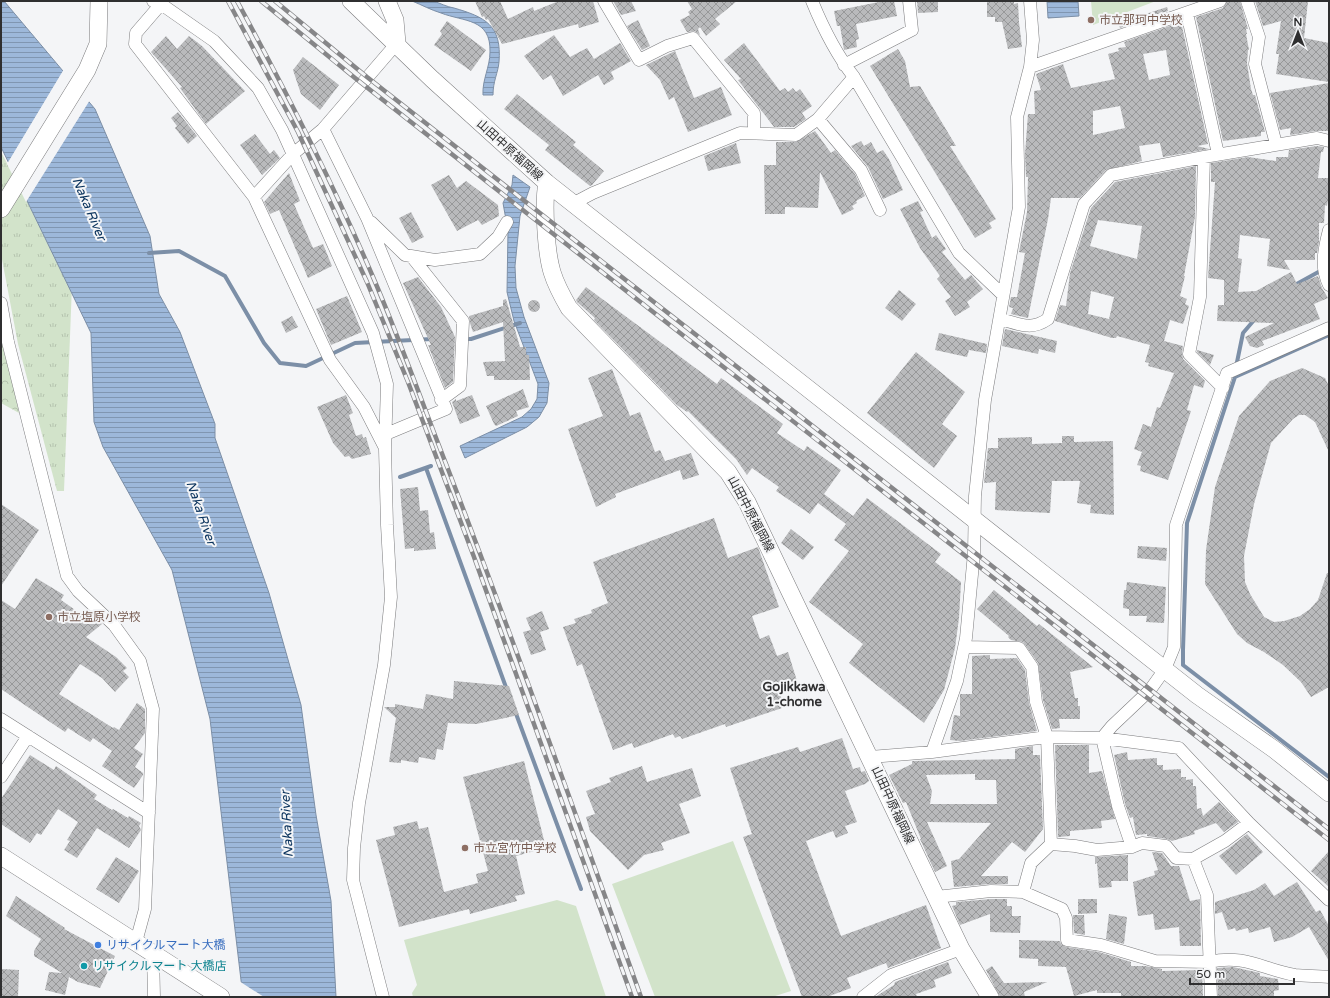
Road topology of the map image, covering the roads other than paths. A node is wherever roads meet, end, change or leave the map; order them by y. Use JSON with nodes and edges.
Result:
{"nodes":[{"id":1,"x":99,"y":1,"type":"edge"},
{"id":2,"x":351,"y":1,"type":"edge"},
{"id":3,"x":387,"y":1,"type":"edge"},
{"id":4,"x":604,"y":1,"type":"edge"},
{"id":5,"x":812,"y":1,"type":"edge"},
{"id":6,"x":908,"y":1,"type":"edge"},
{"id":7,"x":1030,"y":1,"type":"edge"},
{"id":8,"x":1220,"y":1,"type":"edge"},
{"id":9,"x":1247,"y":1,"type":"edge"},
{"id":10,"x":157,"y":3,"type":"edge"},
{"id":11,"x":1188,"y":12,"type":"junction"},
{"id":12,"x":397,"y":43,"type":"junction"},
{"id":13,"x":844,"y":65,"type":"junction"},
{"id":14,"x":1030,"y":67,"type":"junction"},
{"id":15,"x":854,"y":77,"type":"junction"},
{"id":16,"x":818,"y":119,"type":"junction"},
{"id":17,"x":323,"y":129,"type":"junction"},
{"id":18,"x":754,"y":133,"type":"junction"},
{"id":19,"x":1329,"y":141,"type":"edge"},
{"id":20,"x":1276,"y":144,"type":"junction"},
{"id":21,"x":293,"y":154,"type":"junction"},
{"id":22,"x":1218,"y":154,"type":"junction"},
{"id":23,"x":1204,"y":157,"type":"junction"},
{"id":24,"x":547,"y":183,"type":"junction"},
{"id":25,"x":254,"y":197,"type":"junction"},
{"id":26,"x":574,"y":203,"type":"junction"},
{"id":27,"x":1,"y":209,"type":"edge"},
{"id":28,"x":880,"y":210,"type":"dead end"},
{"id":29,"x":367,"y":218,"type":"junction"},
{"id":30,"x":507,"y":222,"type":"dead end"},
{"id":31,"x":1329,"y":230,"type":"edge"},
{"id":32,"x":412,"y":257,"type":"junction"},
{"id":33,"x":1329,"y":285,"type":"edge"},
{"id":34,"x":1003,"y":295,"type":"junction"},
{"id":35,"x":1,"y":302,"type":"edge"},
{"id":36,"x":1000,"y":320,"type":"junction"},
{"id":37,"x":1329,"y":328,"type":"edge"},
{"id":38,"x":1223,"y":388,"type":"junction"},
{"id":39,"x":441,"y":400,"type":"junction"},
{"id":40,"x":386,"y":434,"type":"junction"},
{"id":41,"x":386,"y":449,"type":"junction"},
{"id":42,"x":974,"y":519,"type":"junction"},
{"id":43,"x":964,"y":647,"type":"junction"},
{"id":44,"x":1165,"y":669,"type":"junction"},
{"id":45,"x":1,"y":719,"type":"edge"},
{"id":46,"x":28,"y":736,"type":"junction"},
{"id":47,"x":1047,"y":737,"type":"junction"},
{"id":48,"x":1102,"y":738,"type":"junction"},
{"id":49,"x":932,"y":752,"type":"junction"},
{"id":50,"x":870,"y":757,"type":"junction"},
{"id":51,"x":1,"y":778,"type":"edge"},
{"id":52,"x":1329,"y":793,"type":"edge"},
{"id":53,"x":150,"y":813,"type":"junction"},
{"id":54,"x":1249,"y":823,"type":"junction"},
{"id":55,"x":1051,"y":844,"type":"junction"},
{"id":56,"x":1132,"y":847,"type":"junction"},
{"id":57,"x":1,"y":856,"type":"edge"},
{"id":58,"x":1193,"y":858,"type":"junction"},
{"id":59,"x":1023,"y":892,"type":"junction"},
{"id":60,"x":936,"y":897,"type":"junction"},
{"id":61,"x":1329,"y":900,"type":"edge"},
{"id":62,"x":136,"y":942,"type":"junction"},
{"id":63,"x":961,"y":949,"type":"junction"},
{"id":64,"x":153,"y":953,"type":"junction"},
{"id":65,"x":1209,"y":962,"type":"junction"},
{"id":66,"x":1329,"y":978,"type":"edge"},
{"id":67,"x":985,"y":995,"type":"edge"},
{"id":68,"x":154,"y":997,"type":"edge"},
{"id":69,"x":222,"y":997,"type":"edge"},
{"id":70,"x":383,"y":997,"type":"edge"},
{"id":71,"x":863,"y":997,"type":"edge"},
{"id":72,"x":1211,"y":997,"type":"edge"}],
"edges":[{"from":1,"to":27,"type":"street"},
{"from":2,"to":12,"type":"street","name":"山田中原福岡線"},
{"from":3,"to":12,"type":"street"},
{"from":4,"to":18,"type":"street"},
{"from":5,"to":13,"type":"street"},
{"from":6,"to":13,"type":"street"},
{"from":7,"to":14,"type":"street"},
{"from":8,"to":11,"type":"street"},
{"from":9,"to":20,"type":"street"},
{"from":10,"to":21,"type":"street"},
{"from":10,"to":25,"type":"street"},
{"from":11,"to":14,"type":"street"},
{"from":11,"to":22,"type":"street"},
{"from":12,"to":17,"type":"street"},
{"from":12,"to":24,"type":"street","name":"山田中原福岡線"},
{"from":13,"to":15,"type":"street"},
{"from":14,"to":34,"type":"street"},
{"from":15,"to":16,"type":"street"},
{"from":15,"to":34,"type":"street"},
{"from":16,"to":18,"type":"street"},
{"from":16,"to":28,"type":"street"},
{"from":17,"to":21,"type":"street"},
{"from":17,"to":29,"type":"street"},
{"from":18,"to":26,"type":"street"},
{"from":19,"to":20,"type":"street"},
{"from":20,"to":22,"type":"street"},
{"from":21,"to":25,"type":"street"},
{"from":21,"to":40,"type":"street"},
{"from":22,"to":23,"type":"street"},
{"from":23,"to":36,"type":"street"},
{"from":23,"to":38,"type":"street"},
{"from":24,"to":26,"type":"street"},
{"from":24,"to":50,"type":"street","name":"山田中原福岡線"},
{"from":25,"to":41,"type":"street"},
{"from":26,"to":42,"type":"street"},
{"from":29,"to":32,"type":"street"},
{"from":29,"to":39,"type":"street"},
{"from":30,"to":32,"type":"street"},
{"from":31,"to":33,"type":"street"},
{"from":32,"to":39,"type":"street"},
{"from":34,"to":36,"type":"street"},
{"from":35,"to":53,"type":"street"},
{"from":36,"to":42,"type":"street"},
{"from":37,"to":38,"type":"street"},
{"from":38,"to":44,"type":"street"},
{"from":39,"to":40,"type":"street"},
{"from":40,"to":41,"type":"street"},
{"from":41,"to":70,"type":"street"},
{"from":42,"to":43,"type":"street"},
{"from":42,"to":44,"type":"street"},
{"from":43,"to":47,"type":"street"},
{"from":43,"to":49,"type":"street"},
{"from":44,"to":48,"type":"street"},
{"from":44,"to":52,"type":"street"},
{"from":45,"to":46,"type":"street"},
{"from":46,"to":51,"type":"street"},
{"from":46,"to":53,"type":"street"},
{"from":47,"to":48,"type":"street"},
{"from":47,"to":49,"type":"street"},
{"from":47,"to":55,"type":"street"},
{"from":48,"to":54,"type":"street"},
{"from":48,"to":56,"type":"street"},
{"from":49,"to":50,"type":"street"},
{"from":50,"to":60,"type":"street","name":"山田中原福岡線"},
{"from":53,"to":62,"type":"street"},
{"from":54,"to":58,"type":"street"},
{"from":54,"to":61,"type":"street"},
{"from":55,"to":56,"type":"street"},
{"from":55,"to":59,"type":"street"},
{"from":56,"to":58,"type":"street"},
{"from":57,"to":62,"type":"street"},
{"from":58,"to":65,"type":"street"},
{"from":59,"to":60,"type":"street"},
{"from":59,"to":65,"type":"street"},
{"from":60,"to":63,"type":"street","name":"山田中原福岡線"},
{"from":62,"to":64,"type":"street"},
{"from":63,"to":67,"type":"street","name":"山田中原福岡線"},
{"from":63,"to":71,"type":"street"},
{"from":64,"to":68,"type":"street"},
{"from":64,"to":69,"type":"street"},
{"from":65,"to":66,"type":"street"},
{"from":65,"to":72,"type":"street"}]}
